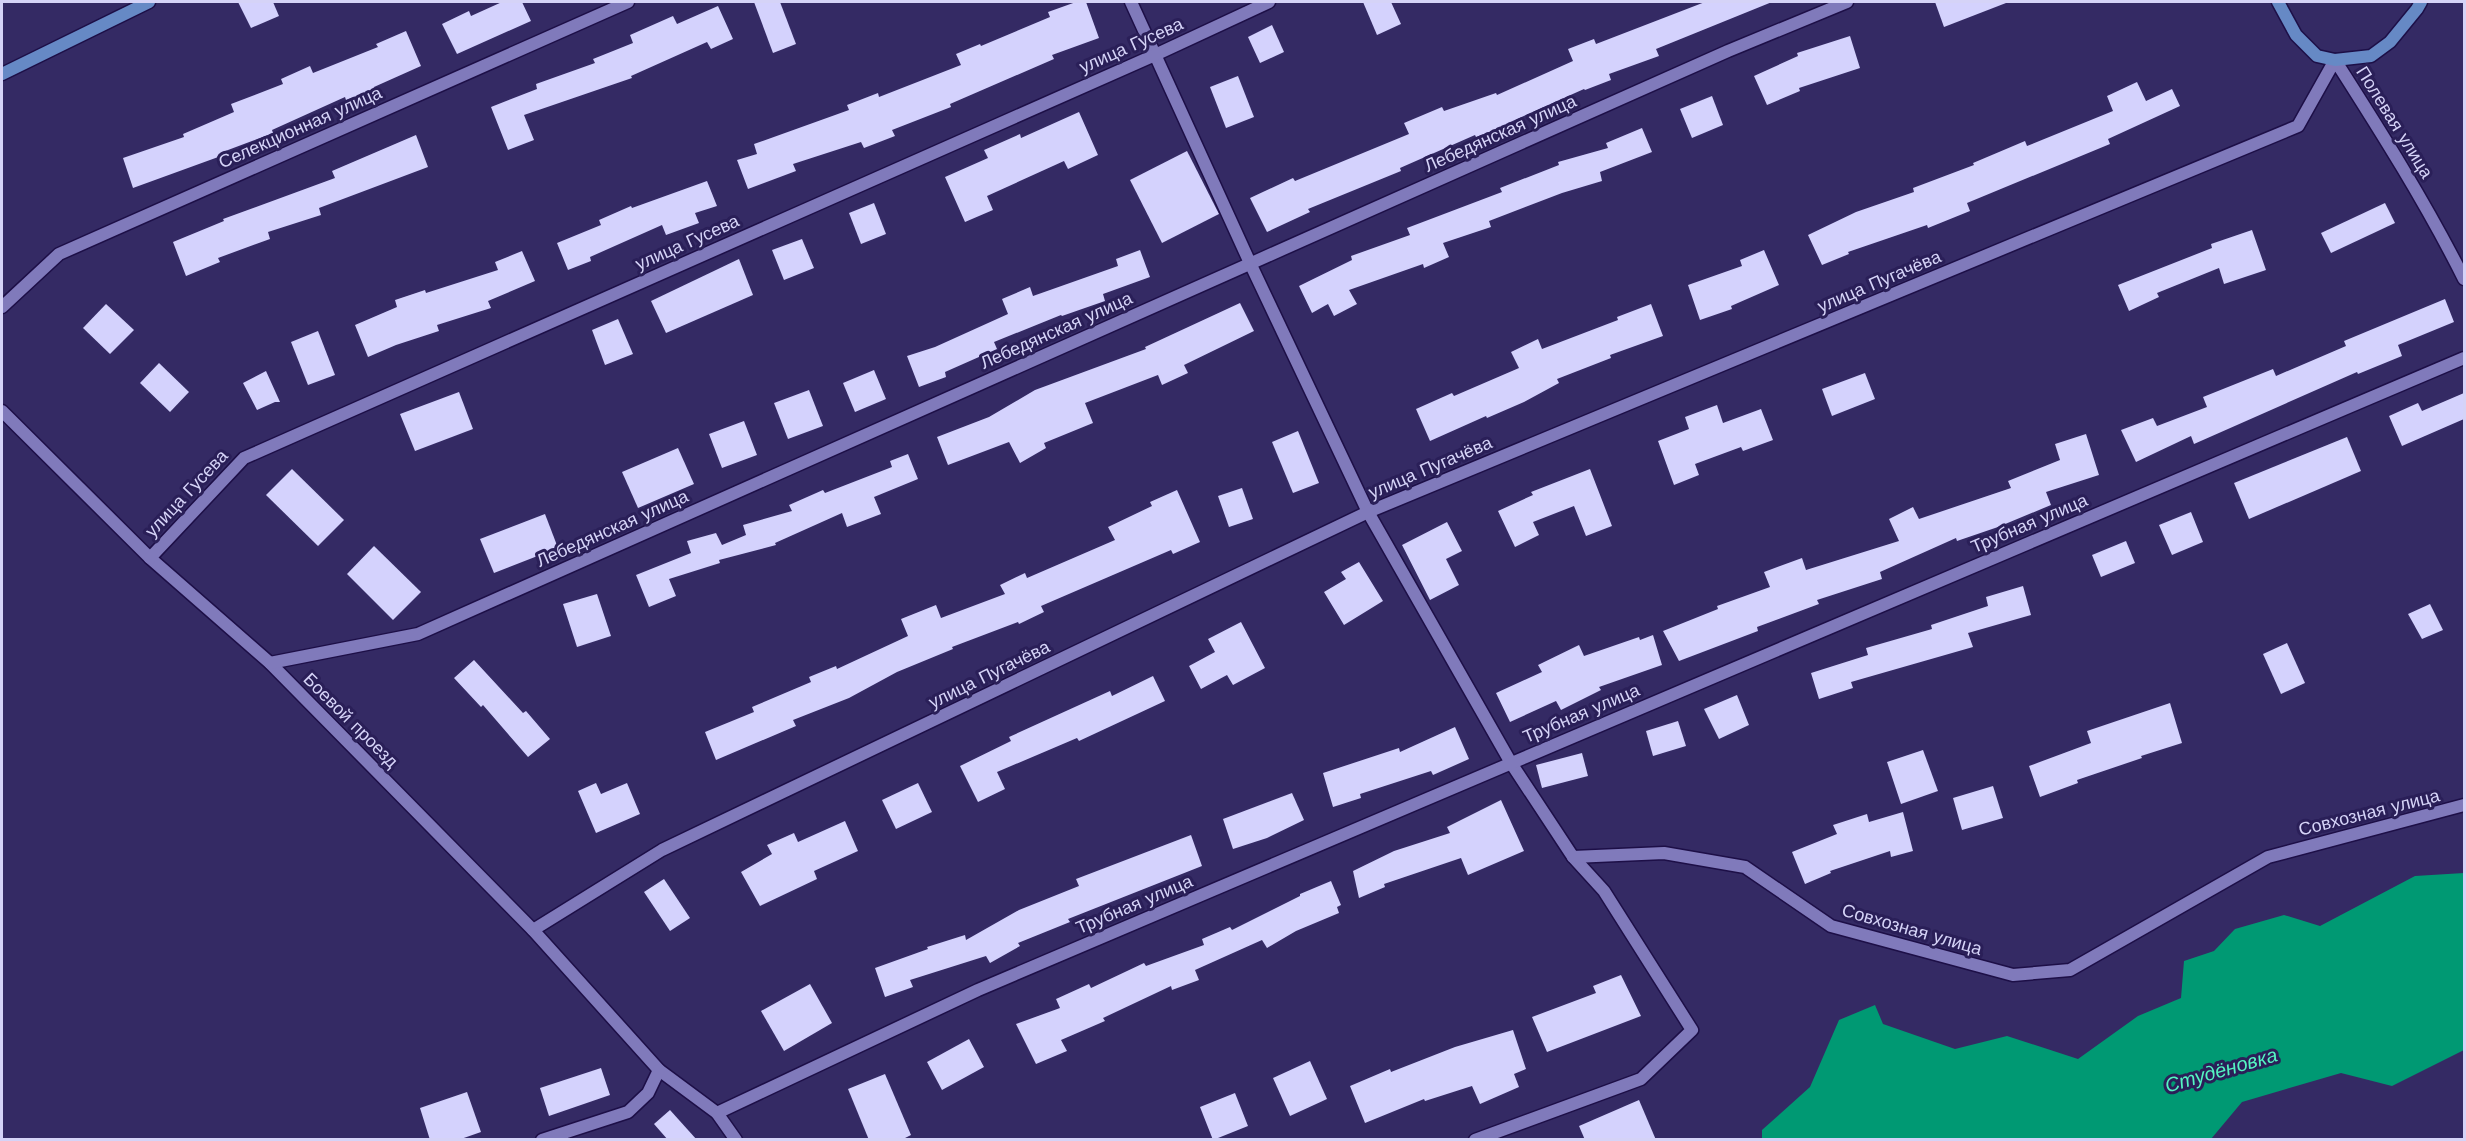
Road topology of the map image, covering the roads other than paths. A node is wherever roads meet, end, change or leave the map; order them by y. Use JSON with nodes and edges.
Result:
{"nodes":[{"id":1,"x":149,"y":2,"type":"edge"},
{"id":2,"x":628,"y":2,"type":"edge"},
{"id":3,"x":1131,"y":2,"type":"edge"},
{"id":4,"x":1269,"y":2,"type":"edge"},
{"id":5,"x":1847,"y":2,"type":"edge"},
{"id":6,"x":2278,"y":2,"type":"edge"},
{"id":7,"x":2421,"y":2,"type":"edge"},
{"id":8,"x":1155,"y":55,"type":"junction"},
{"id":9,"x":2335,"y":60,"type":"junction"},
{"id":10,"x":2,"y":74,"type":"edge"},
{"id":11,"x":1250,"y":263,"type":"junction"},
{"id":12,"x":2464,"y":279,"type":"edge"},
{"id":13,"x":2,"y":307,"type":"edge"},
{"id":14,"x":2464,"y":358,"type":"edge"},
{"id":15,"x":2,"y":411,"type":"edge"},
{"id":16,"x":1368,"y":512,"type":"junction"},
{"id":17,"x":150,"y":558,"type":"junction"},
{"id":18,"x":270,"y":663,"type":"junction"},
{"id":19,"x":1511,"y":763,"type":"junction"},
{"id":20,"x":2464,"y":805,"type":"edge"},
{"id":21,"x":1573,"y":857,"type":"junction"},
{"id":22,"x":533,"y":930,"type":"junction"},
{"id":23,"x":659,"y":1070,"type":"junction"},
{"id":24,"x":717,"y":1113,"type":"junction"},
{"id":25,"x":542,"y":1140,"type":"edge"},
{"id":26,"x":736,"y":1140,"type":"edge"},
{"id":27,"x":1475,"y":1140,"type":"edge"}],
"edges":[{"from":1,"to":10,"type":"street"},
{"from":2,"to":13,"type":"street","name":"Селекционная улица"},
{"from":3,"to":8,"type":"street"},
{"from":4,"to":8,"type":"street","name":"улица Гусева"},
{"from":5,"to":11,"type":"street","name":"Лебедянская улица"},
{"from":6,"to":9,"type":"street","name":"Полевая улица"},
{"from":7,"to":9,"type":"street"},
{"from":8,"to":11,"type":"street"},
{"from":8,"to":17,"type":"street","name":"улица Гусева"},
{"from":9,"to":12,"type":"street","name":"Полевая улица"},
{"from":9,"to":16,"type":"street","name":"улица Пугачёва"},
{"from":11,"to":16,"type":"street"},
{"from":11,"to":18,"type":"street","name":"Лебедянская улица"},
{"from":14,"to":19,"type":"street","name":"Трубная улица"},
{"from":15,"to":17,"type":"street","name":"Боевой проезд"},
{"from":16,"to":19,"type":"street"},
{"from":16,"to":22,"type":"street","name":"улица Пугачёва"},
{"from":17,"to":18,"type":"street","name":"Боевой проезд"},
{"from":18,"to":22,"type":"street","name":"Боевой проезд"},
{"from":19,"to":21,"type":"street"},
{"from":19,"to":24,"type":"street","name":"Трубная улица"},
{"from":20,"to":21,"type":"street","name":"Совхозная улица"},
{"from":21,"to":27,"type":"street"},
{"from":22,"to":23,"type":"street","name":"Боевой проезд"},
{"from":23,"to":24,"type":"street"},
{"from":23,"to":25,"type":"street"},
{"from":24,"to":26,"type":"street"}]}
